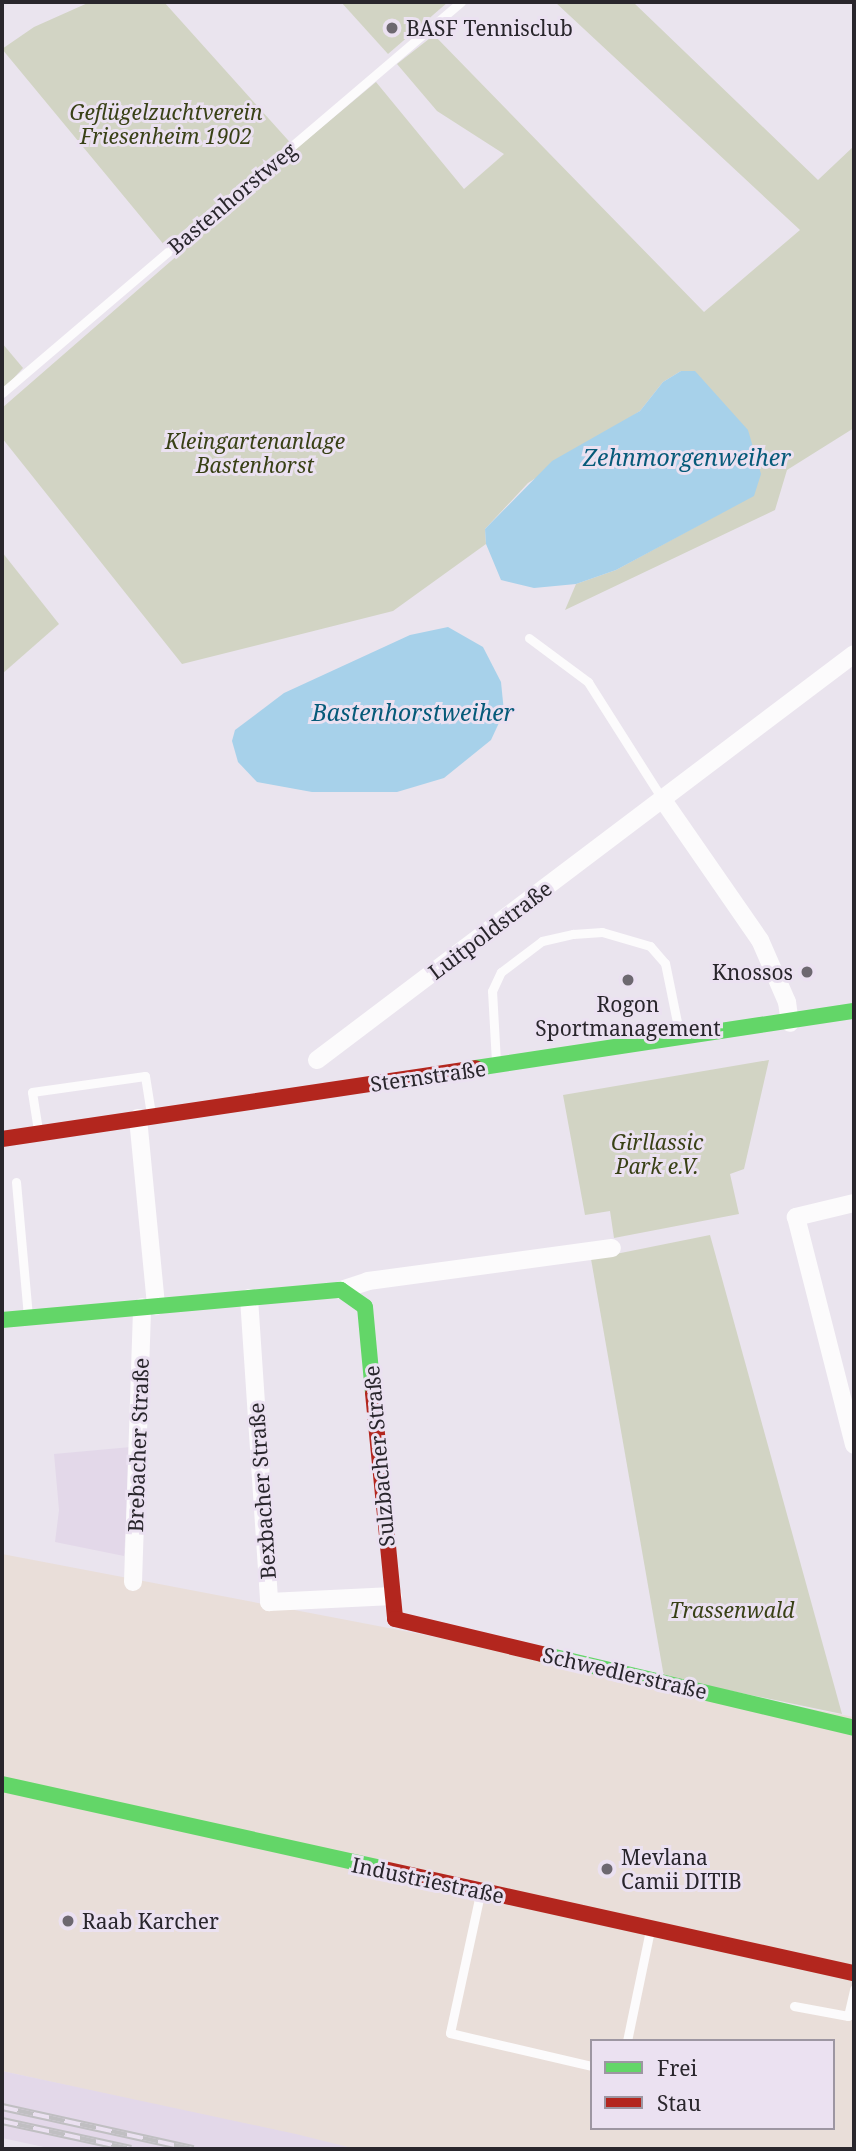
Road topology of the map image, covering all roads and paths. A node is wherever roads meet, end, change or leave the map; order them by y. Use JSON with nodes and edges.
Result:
{"nodes":[{"id":1,"x":461,"y":2,"type":"edge"},
{"id":2,"x":2,"y":393,"type":"edge"},
{"id":3,"x":529,"y":638,"type":"dead end"},
{"id":4,"x":854,"y":654,"type":"edge"},
{"id":5,"x":663,"y":800,"type":"junction"},
{"id":6,"x":854,"y":1011,"type":"edge"},
{"id":7,"x":790,"y":1023,"type":"junction"},
{"id":8,"x":681,"y":1040,"type":"junction"},
{"id":9,"x":317,"y":1060,"type":"dead end"},
{"id":10,"x":497,"y":1067,"type":"junction"},
{"id":11,"x":145,"y":1117,"type":"junction"},
{"id":12,"x":38,"y":1133,"type":"junction"},
{"id":13,"x":2,"y":1139,"type":"edge"},
{"id":14,"x":16,"y":1182,"type":"dead end"},
{"id":15,"x":854,"y":1203,"type":"edge"},
{"id":16,"x":612,"y":1248,"type":"dead end"},
{"id":17,"x":347,"y":1294,"type":"junction"},
{"id":18,"x":249,"y":1298,"type":"junction"},
{"id":19,"x":149,"y":1306,"type":"junction"},
{"id":20,"x":28,"y":1318,"type":"junction"},
{"id":21,"x":2,"y":1320,"type":"edge"},
{"id":22,"x":854,"y":1445,"type":"edge"},
{"id":23,"x":133,"y":1582,"type":"dead end"},
{"id":24,"x":393,"y":1597,"type":"junction"},
{"id":25,"x":395,"y":1619,"type":"joint"},
{"id":26,"x":854,"y":1728,"type":"edge"},
{"id":27,"x":2,"y":1784,"type":"edge"},
{"id":28,"x":480,"y":1890,"type":"junction"},
{"id":29,"x":650,"y":1928,"type":"junction"},
{"id":30,"x":854,"y":1973,"type":"edge"},
{"id":31,"x":854,"y":1989,"type":"edge"},
{"id":32,"x":794,"y":2006,"type":"dead end"},
{"id":33,"x":627,"y":2039,"type":"edge"},
{"id":34,"x":590,"y":2066,"type":"edge"}],
"edges":[{"from":1,"to":2,"type":"lane","name":"Bastenhorstweg"},
{"from":3,"to":5,"type":"lane"},
{"from":4,"to":5,"type":"street","name":"Luitpoldstraße"},
{"from":5,"to":7,"type":"street"},
{"from":5,"to":9,"type":"street","name":"Luitpoldstraße"},
{"from":6,"to":7,"type":"street","name":"Sternstraße"},
{"from":7,"to":8,"type":"street","name":"Sternstraße"},
{"from":8,"to":10,"type":"street","name":"Sternstraße"},
{"from":8,"to":10,"type":"lane"},
{"from":10,"to":11,"type":"street","name":"Sternstraße"},
{"from":11,"to":12,"type":"street","name":"Sternstraße"},
{"from":11,"to":12,"type":"lane"},
{"from":11,"to":19,"type":"street","name":"Brebacher Straße"},
{"from":12,"to":13,"type":"street","name":"Sternstraße"},
{"from":14,"to":20,"type":"lane"},
{"from":15,"to":22,"type":"street"},
{"from":16,"to":17,"type":"street"},
{"from":17,"to":18,"type":"street"},
{"from":17,"to":24,"type":"street","name":"Sulzbacher Straße"},
{"from":18,"to":19,"type":"street"},
{"from":18,"to":24,"type":"street","name":"Bexbacher Straße"},
{"from":19,"to":20,"type":"street"},
{"from":19,"to":23,"type":"street","name":"Brebacher Straße"},
{"from":20,"to":21,"type":"street"},
{"from":24,"to":25,"type":"street","name":"Sulzbacher Straße"},
{"from":25,"to":26,"type":"street","name":"Schwedlerstraße"},
{"from":27,"to":28,"type":"street","name":"Industriestraße"},
{"from":28,"to":29,"type":"street","name":"Industriestraße"},
{"from":28,"to":34,"type":"lane"},
{"from":29,"to":30,"type":"street","name":"Industriestraße"},
{"from":29,"to":33,"type":"lane"},
{"from":31,"to":32,"type":"lane"}]}
